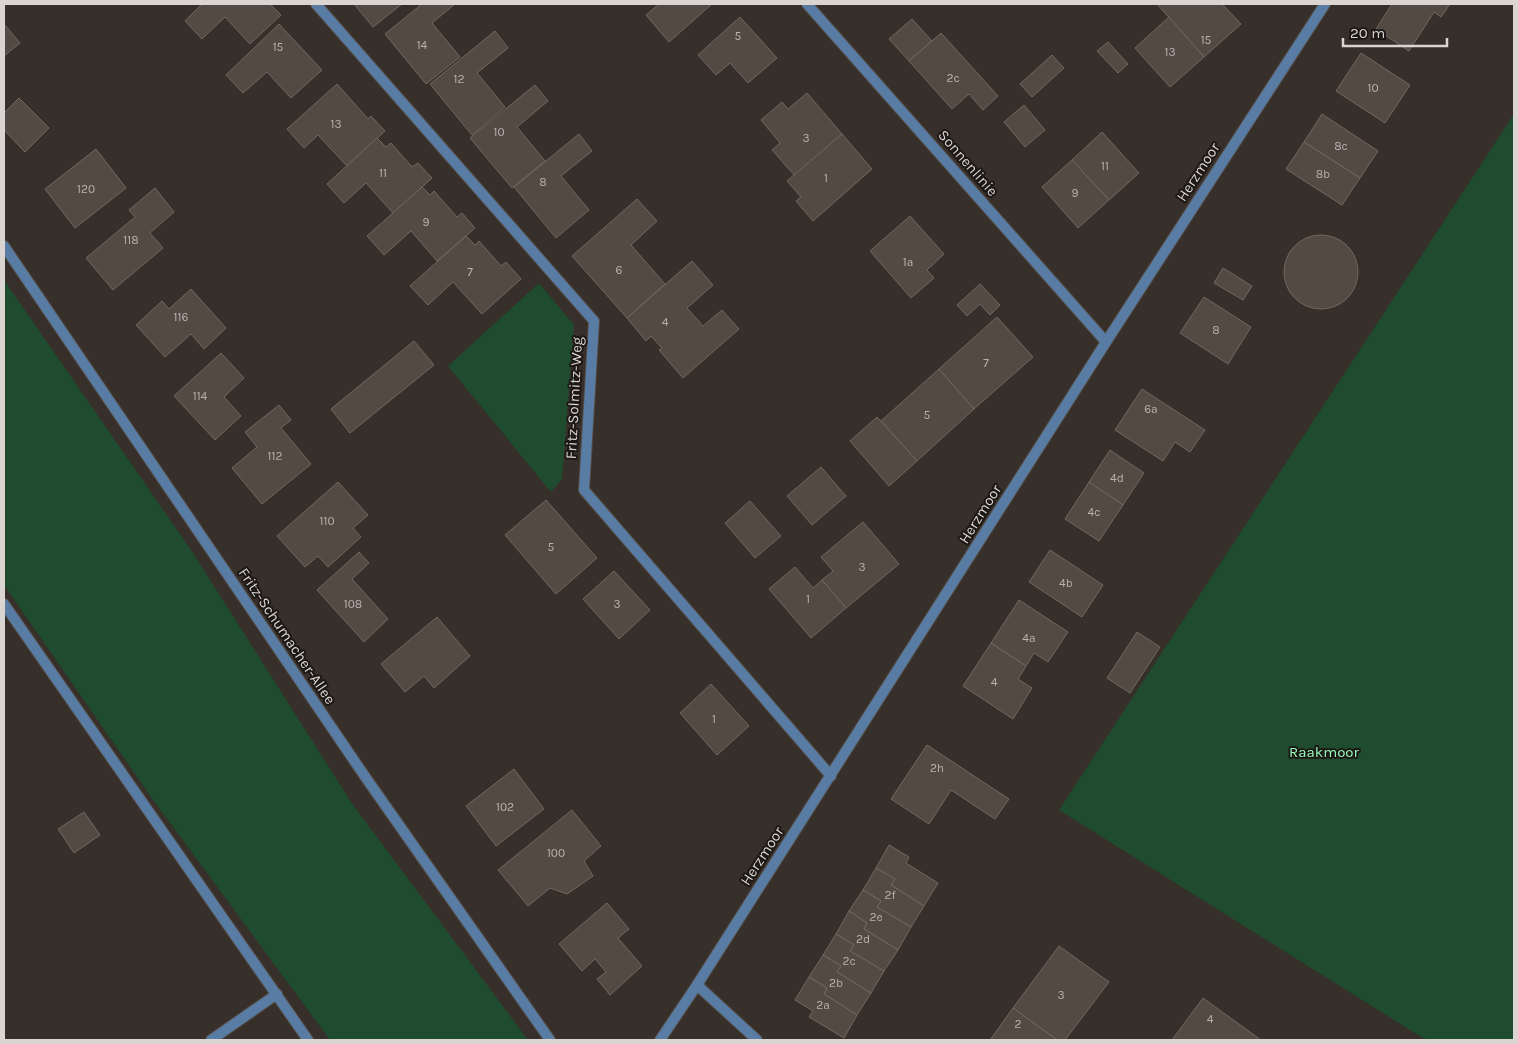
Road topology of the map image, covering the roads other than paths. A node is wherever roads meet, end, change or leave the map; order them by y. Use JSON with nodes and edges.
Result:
{"nodes":[{"id":1,"x":316,"y":4,"type":"edge"},
{"id":2,"x":808,"y":4,"type":"edge"},
{"id":3,"x":1325,"y":4,"type":"edge"},
{"id":4,"x":4,"y":246,"type":"edge"},
{"id":5,"x":1106,"y":342,"type":"junction"},
{"id":6,"x":4,"y":604,"type":"edge"},
{"id":7,"x":831,"y":776,"type":"junction"},
{"id":8,"x":697,"y":985,"type":"junction"},
{"id":9,"x":277,"y":994,"type":"junction"},
{"id":10,"x":211,"y":1040,"type":"edge"},
{"id":11,"x":308,"y":1040,"type":"edge"},
{"id":12,"x":550,"y":1040,"type":"edge"},
{"id":13,"x":660,"y":1040,"type":"edge"},
{"id":14,"x":757,"y":1040,"type":"edge"}],
"edges":[{"from":1,"to":7,"type":"street","name":"Fritz-Solmitz-Weg"},
{"from":2,"to":5,"type":"street","name":"Sonnenlinie"},
{"from":3,"to":5,"type":"street","name":"Herzmoor"},
{"from":4,"to":12,"type":"street","name":"Fritz-Schumacher-Allee"},
{"from":5,"to":7,"type":"street","name":"Herzmoor"},
{"from":6,"to":9,"type":"street"},
{"from":7,"to":8,"type":"street","name":"Herzmoor"},
{"from":8,"to":13,"type":"street","name":"Herzmoor"},
{"from":8,"to":14,"type":"street"},
{"from":9,"to":10,"type":"street"},
{"from":9,"to":11,"type":"street"}]}
